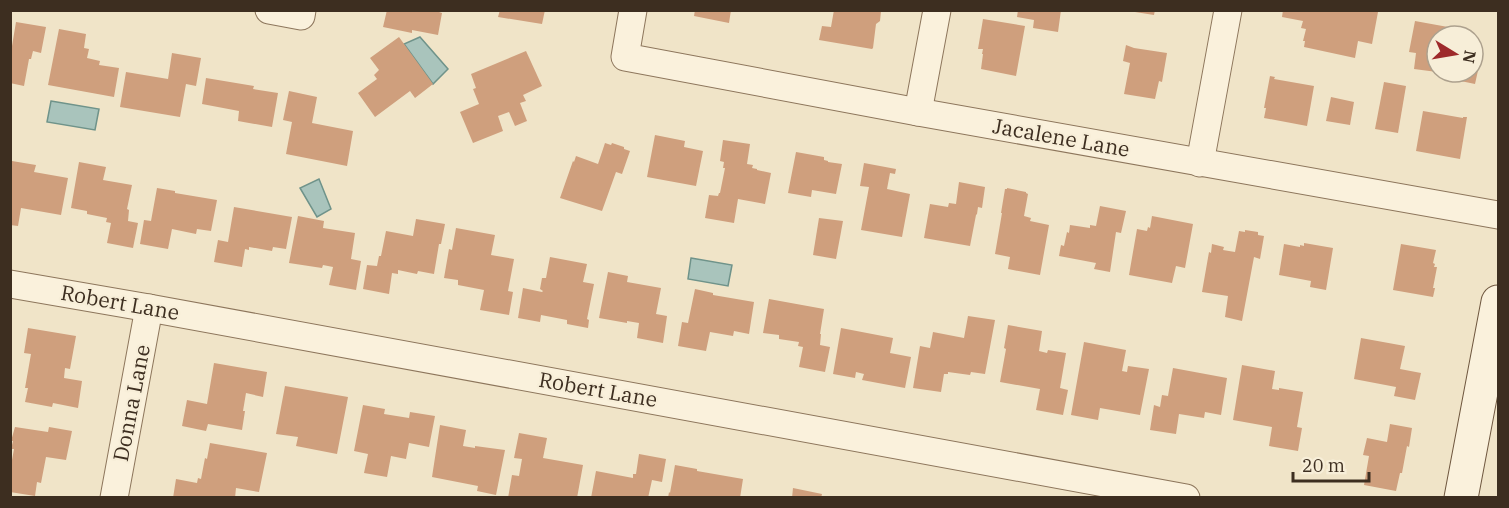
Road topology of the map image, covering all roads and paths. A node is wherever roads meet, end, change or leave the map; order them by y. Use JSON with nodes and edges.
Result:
{"nodes":[{"id":1,"x":269,"y":10,"type":"edge"},
{"id":2,"x":633,"y":10,"type":"edge"},
{"id":3,"x":937,"y":10,"type":"edge"},
{"id":4,"x":1228,"y":10,"type":"edge"},
{"id":5,"x":302,"y":13,"type":"edge"},
{"id":6,"x":918,"y":112,"type":"junction"},
{"id":7,"x":1200,"y":163,"type":"junction"},
{"id":8,"x":1498,"y":215,"type":"edge"},
{"id":9,"x":10,"y":284,"type":"edge"},
{"id":10,"x":1498,"y":302,"type":"edge"},
{"id":11,"x":149,"y":308,"type":"junction"},
{"id":12,"x":1133,"y":493,"type":"edge"},
{"id":13,"x":114,"y":498,"type":"edge"},
{"id":14,"x":1186,"y":498,"type":"edge"},
{"id":15,"x":1461,"y":498,"type":"edge"}],
"edges":[{"from":1,"to":5,"type":"street"},
{"from":2,"to":6,"type":"street","name":"Jacalene Lane"},
{"from":3,"to":6,"type":"street"},
{"from":4,"to":7,"type":"street"},
{"from":6,"to":7,"type":"street","name":"Jacalene Lane"},
{"from":7,"to":8,"type":"street","name":"Jacalene Lane"},
{"from":9,"to":11,"type":"street","name":"Robert Lane"},
{"from":10,"to":15,"type":"street"},
{"from":11,"to":12,"type":"street","name":"Robert Lane"},
{"from":11,"to":13,"type":"street","name":"Donna Lane"},
{"from":12,"to":14,"type":"street","name":"Robert Lane"}]}
